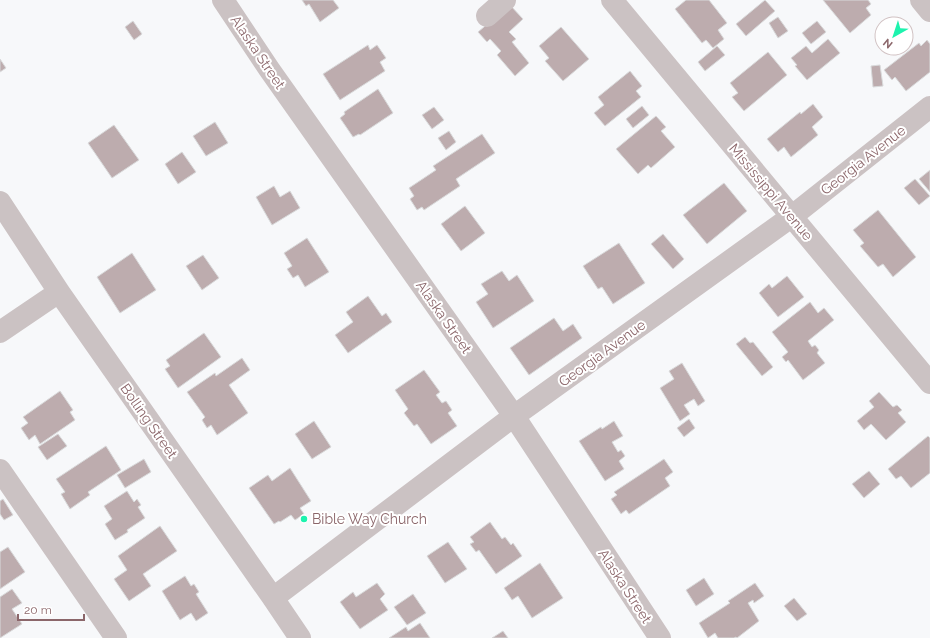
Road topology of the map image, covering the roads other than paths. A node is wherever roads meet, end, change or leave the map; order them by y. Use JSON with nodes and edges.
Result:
{"nodes":[{"id":1,"x":223,"y":0,"type":"edge"},
{"id":2,"x":504,"y":0,"type":"edge"},
{"id":3,"x":612,"y":0,"type":"edge"},
{"id":4,"x":921,"y":0,"type":"edge"},
{"id":5,"x":930,"y":11,"type":"edge"},
{"id":6,"x":487,"y":16,"type":"dead end"},
{"id":7,"x":930,"y":107,"type":"edge"},
{"id":8,"x":0,"y":202,"type":"edge"},
{"id":9,"x":792,"y":217,"type":"junction"},
{"id":10,"x":59,"y":292,"type":"junction"},
{"id":11,"x":0,"y":332,"type":"edge"},
{"id":12,"x":930,"y":383,"type":"edge"},
{"id":13,"x":514,"y":416,"type":"junction"},
{"id":14,"x":0,"y":470,"type":"edge"},
{"id":15,"x":273,"y":598,"type":"junction"},
{"id":16,"x":116,"y":638,"type":"edge"},
{"id":17,"x":300,"y":638,"type":"edge"},
{"id":18,"x":660,"y":638,"type":"edge"}],
"edges":[{"from":1,"to":13,"type":"street","name":"Alaska Street"},
{"from":2,"to":6,"type":"street"},
{"from":3,"to":9,"type":"street","name":"Mississippi Avenue"},
{"from":4,"to":5,"type":"street"},
{"from":7,"to":9,"type":"street","name":"Georgia Avenue"},
{"from":8,"to":10,"type":"street","name":"Bolling Street"},
{"from":9,"to":12,"type":"street","name":"Mississippi Avenue"},
{"from":9,"to":13,"type":"street","name":"Georgia Avenue"},
{"from":10,"to":11,"type":"street"},
{"from":10,"to":15,"type":"street","name":"Bolling Street"},
{"from":13,"to":15,"type":"street","name":"Georgia Avenue"},
{"from":13,"to":18,"type":"street","name":"Alaska Street"},
{"from":14,"to":16,"type":"street"},
{"from":15,"to":17,"type":"street","name":"Bolling Street"}]}
